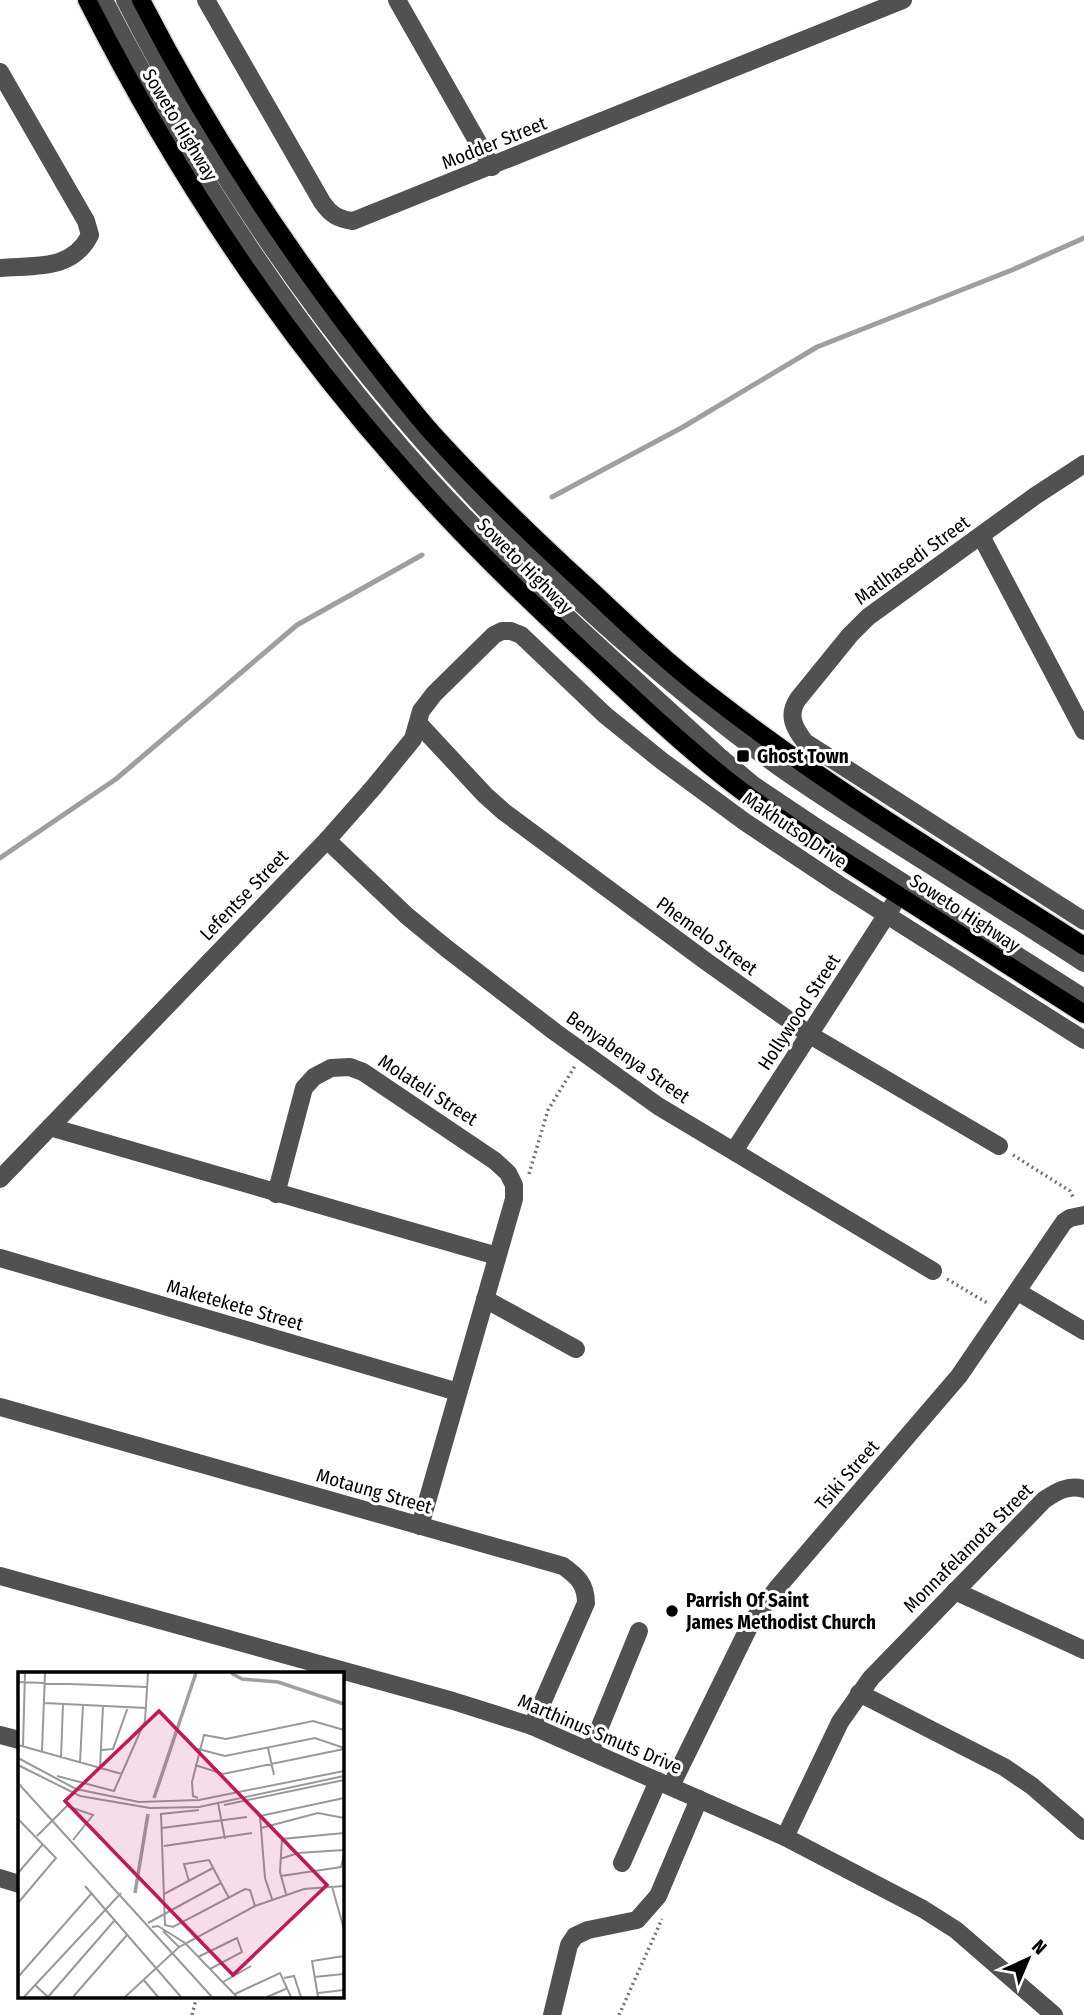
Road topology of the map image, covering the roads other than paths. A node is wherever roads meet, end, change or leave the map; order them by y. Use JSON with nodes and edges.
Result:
{"nodes":[{"id":1,"x":87,"y":0,"type":"edge"},
{"id":2,"x":104,"y":0,"type":"edge"},
{"id":3,"x":125,"y":0,"type":"edge"},
{"id":4,"x":141,"y":0,"type":"edge"},
{"id":5,"x":206,"y":0,"type":"edge"},
{"id":6,"x":903,"y":0,"type":"edge"},
{"id":7,"x":399,"y":1,"type":"edge"},
{"id":8,"x":0,"y":72,"type":"edge"},
{"id":9,"x":492,"y":167,"type":"junction"},
{"id":10,"x":0,"y":268,"type":"edge"},
{"id":11,"x":1084,"y":464,"type":"edge"},
{"id":12,"x":981,"y":536,"type":"junction"},
{"id":13,"x":502,"y":631,"type":"joint"},
{"id":14,"x":418,"y":723,"type":"junction"},
{"id":15,"x":1084,"y":731,"type":"edge"},
{"id":16,"x":327,"y":840,"type":"junction"},
{"id":17,"x":899,"y":896,"type":"junction"},
{"id":18,"x":887,"y":915,"type":"junction"},
{"id":19,"x":1084,"y":921,"type":"edge"},
{"id":20,"x":1084,"y":946,"type":"edge"},
{"id":21,"x":1084,"y":963,"type":"edge"},
{"id":22,"x":1084,"y":998,"type":"edge"},
{"id":23,"x":1084,"y":1014,"type":"edge"},
{"id":24,"x":810,"y":1035,"type":"junction"},
{"id":25,"x":1084,"y":1040,"type":"edge"},
{"id":26,"x":50,"y":1127,"type":"junction"},
{"id":27,"x":999,"y":1146,"type":"road end"},
{"id":28,"x":734,"y":1152,"type":"junction"},
{"id":29,"x":0,"y":1179,"type":"edge"},
{"id":30,"x":276,"y":1194,"type":"junction"},
{"id":31,"x":1083,"y":1215,"type":"edge"},
{"id":32,"x":497,"y":1256,"type":"junction"},
{"id":33,"x":0,"y":1258,"type":"edge"},
{"id":34,"x":933,"y":1271,"type":"road end"},
{"id":35,"x":1018,"y":1292,"type":"junction"},
{"id":36,"x":485,"y":1299,"type":"junction"},
{"id":37,"x":1084,"y":1331,"type":"edge"},
{"id":38,"x":576,"y":1349,"type":"dead end"},
{"id":39,"x":458,"y":1392,"type":"junction"},
{"id":40,"x":0,"y":1407,"type":"edge"},
{"id":41,"x":1084,"y":1489,"type":"edge"},
{"id":42,"x":420,"y":1526,"type":"junction"},
{"id":43,"x":0,"y":1576,"type":"edge"},
{"id":44,"x":954,"y":1591,"type":"junction"},
{"id":45,"x":639,"y":1631,"type":"dead end"},
{"id":46,"x":1084,"y":1650,"type":"edge"},
{"id":47,"x":859,"y":1693,"type":"junction"},
{"id":48,"x":532,"y":1726,"type":"junction"},
{"id":49,"x":0,"y":1735,"type":"edge"},
{"id":50,"x":18,"y":1740,"type":"edge"},
{"id":51,"x":590,"y":1751,"type":"junction"},
{"id":52,"x":664,"y":1783,"type":"junction"},
{"id":53,"x":699,"y":1799,"type":"junction"},
{"id":54,"x":1084,"y":1831,"type":"edge"},
{"id":55,"x":785,"y":1837,"type":"junction"},
{"id":56,"x":622,"y":1863,"type":"dead end"},
{"id":57,"x":0,"y":1878,"type":"edge"},
{"id":58,"x":18,"y":1884,"type":"edge"},
{"id":59,"x":552,"y":2015,"type":"edge"},
{"id":60,"x":1054,"y":2015,"type":"edge"}],
"edges":[{"from":1,"to":17,"type":"main road","name":"Soweto Highway"},
{"from":2,"to":22,"type":"street","name":"Soweto Highway"},
{"from":3,"to":21,"type":"street","name":"Soweto Highway"},
{"from":4,"to":20,"type":"main road","name":"Soweto Highway"},
{"from":5,"to":9,"type":"street","name":"Modder Street"},
{"from":6,"to":9,"type":"street","name":"Modder Street"},
{"from":7,"to":9,"type":"street"},
{"from":8,"to":10,"type":"street"},
{"from":11,"to":12,"type":"street","name":"Matlhasedi Street"},
{"from":12,"to":15,"type":"street"},
{"from":12,"to":19,"type":"street","name":"Matlhasedi Street"},
{"from":13,"to":14,"type":"street","name":"Lefentse Street"},
{"from":13,"to":18,"type":"street","name":"Makhutso Drive"},
{"from":14,"to":16,"type":"street","name":"Lefentse Street"},
{"from":14,"to":24,"type":"street","name":"Phemelo Street"},
{"from":16,"to":26,"type":"street","name":"Lefentse Street"},
{"from":16,"to":28,"type":"street","name":"Benyabenya Street"},
{"from":17,"to":18,"type":"street","name":"Hollywood Street"},
{"from":17,"to":23,"type":"main road","name":"Soweto Highway"},
{"from":18,"to":24,"type":"street","name":"Hollywood Street"},
{"from":18,"to":25,"type":"street","name":"Makhutso Drive"},
{"from":24,"to":27,"type":"street","name":"Phemelo Street"},
{"from":24,"to":28,"type":"street","name":"Hollywood Street"},
{"from":26,"to":29,"type":"street","name":"Lefentse Street"},
{"from":26,"to":30,"type":"street"},
{"from":28,"to":34,"type":"street","name":"Benyabenya Street"},
{"from":30,"to":32,"type":"street"},
{"from":30,"to":32,"type":"street","name":"Molateli Street"},
{"from":31,"to":35,"type":"street","name":"Tsiki Street"},
{"from":32,"to":36,"type":"street"},
{"from":33,"to":39,"type":"street","name":"Maketekete Street"},
{"from":35,"to":37,"type":"street"},
{"from":35,"to":52,"type":"street","name":"Tsiki Street"},
{"from":36,"to":38,"type":"street"},
{"from":36,"to":39,"type":"street"},
{"from":39,"to":42,"type":"street"},
{"from":40,"to":42,"type":"street","name":"Motaung Street"},
{"from":41,"to":44,"type":"street","name":"Monnafelamota Street"},
{"from":42,"to":48,"type":"street","name":"Motaung Street"},
{"from":43,"to":48,"type":"street","name":"Marthinus Smuts Drive"},
{"from":44,"to":46,"type":"street"},
{"from":44,"to":47,"type":"street","name":"Monnafelamota Street"},
{"from":45,"to":51,"type":"street"},
{"from":47,"to":54,"type":"street"},
{"from":47,"to":55,"type":"street","name":"Monnafelamota Street"},
{"from":48,"to":51,"type":"street","name":"Marthinus Smuts Drive"},
{"from":49,"to":50,"type":"street"},
{"from":51,"to":52,"type":"street","name":"Marthinus Smuts Drive"},
{"from":52,"to":53,"type":"street","name":"Marthinus Smuts Drive"},
{"from":52,"to":56,"type":"street","name":"Tsiki Street"},
{"from":53,"to":55,"type":"street","name":"Marthinus Smuts Drive"},
{"from":53,"to":59,"type":"street"},
{"from":55,"to":60,"type":"street","name":"Marthinus Smuts Drive"},
{"from":57,"to":58,"type":"street"}]}
